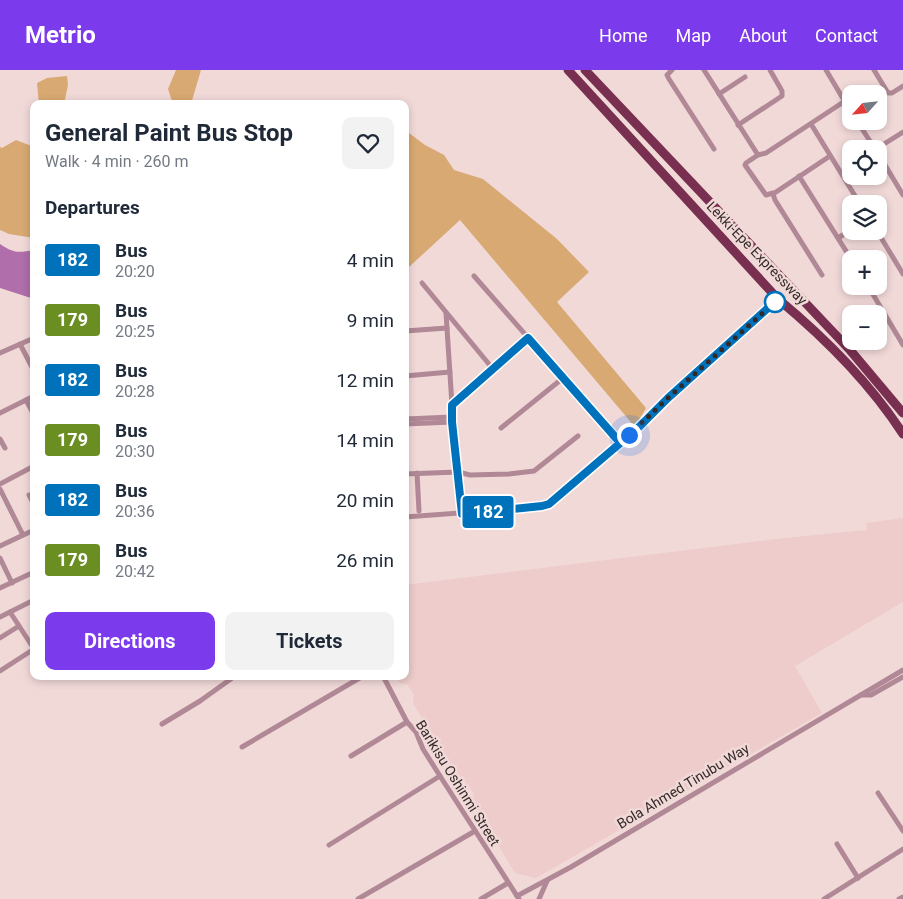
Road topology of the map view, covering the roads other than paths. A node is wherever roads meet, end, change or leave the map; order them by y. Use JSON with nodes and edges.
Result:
{"nodes":[{"id":1,"x":568,"y":70,"type":"edge"},
{"id":2,"x":585,"y":70,"type":"edge"},
{"id":3,"x":672,"y":70,"type":"edge"},
{"id":4,"x":704,"y":70,"type":"edge"},
{"id":5,"x":770,"y":70,"type":"edge"},
{"id":6,"x":826,"y":70,"type":"edge"},
{"id":7,"x":874,"y":70,"type":"edge"},
{"id":8,"x":745,"y":77,"type":"dead end"},
{"id":9,"x":903,"y":86,"type":"edge"},
{"id":10,"x":719,"y":94,"type":"junction"},
{"id":11,"x":842,"y":98,"type":"edge"},
{"id":12,"x":842,"y":102,"type":"edge"},
{"id":13,"x":811,"y":124,"type":"junction"},
{"id":14,"x":738,"y":125,"type":"junction"},
{"id":15,"x":903,"y":132,"type":"edge"},
{"id":16,"x":887,"y":142,"type":"edge"},
{"id":17,"x":714,"y":149,"type":"dead end"},
{"id":18,"x":758,"y":155,"type":"junction"},
{"id":19,"x":830,"y":156,"type":"junction"},
{"id":20,"x":887,"y":168,"type":"edge"},
{"id":21,"x":799,"y":176,"type":"junction"},
{"id":22,"x":774,"y":192,"type":"junction"},
{"id":23,"x":854,"y":195,"type":"edge"},
{"id":24,"x":903,"y":195,"type":"edge"},
{"id":25,"x":842,"y":236,"type":"edge"},
{"id":26,"x":838,"y":238,"type":"junction"},
{"id":27,"x":882,"y":240,"type":"edge"},
{"id":28,"x":845,"y":250,"type":"edge"},
{"id":29,"x":903,"y":260,"type":"edge"},
{"id":30,"x":897,"y":264,"type":"junction"},
{"id":31,"x":903,"y":274,"type":"edge"},
{"id":32,"x":474,"y":276,"type":"dead end"},
{"id":33,"x":822,"y":276,"type":"dead end"},
{"id":34,"x":422,"y":283,"type":"dead end"},
{"id":35,"x":873,"y":295,"type":"edge"},
{"id":36,"x":778,"y":299,"type":"junction"},
{"id":37,"x":446,"y":313,"type":"junction"},
{"id":38,"x":447,"y":328,"type":"junction"},
{"id":39,"x":409,"y":331,"type":"edge"},
{"id":40,"x":528,"y":338,"type":"junction"},
{"id":41,"x":30,"y":340,"type":"edge"},
{"id":42,"x":20,"y":344,"type":"junction"},
{"id":43,"x":903,"y":345,"type":"edge"},
{"id":44,"x":0,"y":353,"type":"edge"},
{"id":45,"x":30,"y":363,"type":"edge"},
{"id":46,"x":493,"y":369,"type":"junction"},
{"id":47,"x":450,"y":372,"type":"junction"},
{"id":48,"x":409,"y":376,"type":"edge"},
{"id":49,"x":563,"y":378,"type":"junction"},
{"id":50,"x":30,"y":398,"type":"edge"},
{"id":51,"x":26,"y":400,"type":"junction"},
{"id":52,"x":452,"y":405,"type":"junction"},
{"id":53,"x":30,"y":408,"type":"edge"},
{"id":54,"x":0,"y":413,"type":"edge"},
{"id":55,"x":903,"y":413,"type":"edge"},
{"id":56,"x":409,"y":419,"type":"edge"},
{"id":57,"x":452,"y":419,"type":"junction"},
{"id":58,"x":409,"y":424,"type":"edge"},
{"id":59,"x":501,"y":428,"type":"dead end"},
{"id":60,"x":903,"y":434,"type":"edge"},
{"id":61,"x":578,"y":436,"type":"dead end"},
{"id":62,"x":616,"y":438,"type":"dead end"},
{"id":63,"x":0,"y":440,"type":"edge"},
{"id":64,"x":5,"y":448,"type":"dead end"},
{"id":65,"x":30,"y":468,"type":"edge"},
{"id":66,"x":458,"y":472,"type":"junction"},
{"id":67,"x":417,"y":473,"type":"junction"},
{"id":68,"x":409,"y":474,"type":"edge"},
{"id":69,"x":0,"y":484,"type":"edge"},
{"id":70,"x":0,"y":490,"type":"edge"},
{"id":71,"x":419,"y":511,"type":"dead end"},
{"id":72,"x":462,"y":514,"type":"junction"},
{"id":73,"x":409,"y":517,"type":"edge"},
{"id":74,"x":30,"y":532,"type":"edge"},
{"id":75,"x":24,"y":535,"type":"junction"},
{"id":76,"x":0,"y":546,"type":"edge"},
{"id":77,"x":0,"y":558,"type":"edge"},
{"id":78,"x":30,"y":574,"type":"edge"},
{"id":79,"x":12,"y":583,"type":"junction"},
{"id":80,"x":0,"y":588,"type":"edge"},
{"id":81,"x":30,"y":602,"type":"edge"},
{"id":82,"x":10,"y":612,"type":"junction"},
{"id":83,"x":0,"y":617,"type":"edge"},
{"id":84,"x":19,"y":626,"type":"junction"},
{"id":85,"x":0,"y":638,"type":"edge"},
{"id":86,"x":30,"y":643,"type":"edge"},
{"id":87,"x":30,"y":652,"type":"edge"},
{"id":88,"x":903,"y":670,"type":"edge"},
{"id":89,"x":0,"y":671,"type":"edge"},
{"id":90,"x":903,"y":677,"type":"edge"},
{"id":91,"x":228,"y":680,"type":"edge"},
{"id":92,"x":356,"y":680,"type":"edge"},
{"id":93,"x":385,"y":680,"type":"edge"},
{"id":94,"x":861,"y":695,"type":"junction"},
{"id":95,"x":407,"y":722,"type":"junction"},
{"id":96,"x":162,"y":724,"type":"dead end"},
{"id":97,"x":242,"y":748,"type":"dead end"},
{"id":98,"x":350,"y":756,"type":"dead end"},
{"id":99,"x":440,"y":776,"type":"junction"},
{"id":100,"x":878,"y":793,"type":"dead end"},
{"id":101,"x":475,"y":831,"type":"junction"},
{"id":102,"x":903,"y":832,"type":"edge"},
{"id":103,"x":837,"y":844,"type":"dead end"},
{"id":104,"x":329,"y":845,"type":"dead end"},
{"id":105,"x":903,"y":849,"type":"edge"},
{"id":106,"x":858,"y":878,"type":"junction"},
{"id":107,"x":547,"y":880,"type":"junction"},
{"id":108,"x":508,"y":883,"type":"junction"},
{"id":109,"x":903,"y":897,"type":"edge"},
{"id":110,"x":518,"y":898,"type":"edge"},
{"id":111,"x":358,"y":899,"type":"edge"},
{"id":112,"x":481,"y":899,"type":"edge"},
{"id":113,"x":539,"y":899,"type":"edge"},
{"id":114,"x":824,"y":899,"type":"edge"},
{"id":115,"x":899,"y":899,"type":"edge"}],
"edges":[{"from":1,"to":36,"type":"highway","name":"Lekki-Epe Expressway"},
{"from":2,"to":55,"type":"highway","name":"Lekki-Epe Expressway"},
{"from":3,"to":17,"type":"street"},
{"from":4,"to":10,"type":"street"},
{"from":5,"to":14,"type":"street"},
{"from":6,"to":11,"type":"street"},
{"from":7,"to":9,"type":"street"},
{"from":8,"to":10,"type":"street"},
{"from":10,"to":14,"type":"street"},
{"from":12,"to":13,"type":"street"},
{"from":13,"to":18,"type":"street"},
{"from":13,"to":19,"type":"street"},
{"from":14,"to":18,"type":"street"},
{"from":15,"to":16,"type":"street"},
{"from":18,"to":22,"type":"street"},
{"from":19,"to":21,"type":"street"},
{"from":19,"to":23,"type":"street"},
{"from":20,"to":24,"type":"street"},
{"from":21,"to":22,"type":"street"},
{"from":21,"to":26,"type":"street"},
{"from":22,"to":33,"type":"street"},
{"from":25,"to":26,"type":"street"},
{"from":26,"to":28,"type":"street"},
{"from":27,"to":30,"type":"street"},
{"from":29,"to":30,"type":"street"},
{"from":30,"to":31,"type":"street"},
{"from":32,"to":40,"type":"street"},
{"from":34,"to":37,"type":"street"},
{"from":35,"to":43,"type":"street"},
{"from":36,"to":60,"type":"highway","name":"Lekki-Epe Expressway"},
{"from":36,"to":72,"type":"street"},
{"from":37,"to":38,"type":"street"},
{"from":37,"to":46,"type":"street"},
{"from":38,"to":39,"type":"street"},
{"from":38,"to":47,"type":"street"},
{"from":40,"to":46,"type":"street"},
{"from":40,"to":49,"type":"street"},
{"from":41,"to":42,"type":"street"},
{"from":42,"to":44,"type":"street"},
{"from":42,"to":45,"type":"street"},
{"from":46,"to":52,"type":"street"},
{"from":47,"to":48,"type":"street"},
{"from":47,"to":52,"type":"street"},
{"from":49,"to":59,"type":"street"},
{"from":49,"to":62,"type":"street"},
{"from":50,"to":51,"type":"street"},
{"from":51,"to":53,"type":"street"},
{"from":51,"to":54,"type":"street"},
{"from":52,"to":57,"type":"street"},
{"from":56,"to":57,"type":"street"},
{"from":57,"to":58,"type":"street"},
{"from":57,"to":66,"type":"street"},
{"from":61,"to":66,"type":"street"},
{"from":63,"to":64,"type":"street"},
{"from":65,"to":69,"type":"street"},
{"from":66,"to":67,"type":"street"},
{"from":66,"to":72,"type":"street"},
{"from":67,"to":68,"type":"street"},
{"from":67,"to":71,"type":"street"},
{"from":70,"to":75,"type":"street"},
{"from":72,"to":73,"type":"street"},
{"from":74,"to":75,"type":"street"},
{"from":75,"to":76,"type":"street"},
{"from":77,"to":79,"type":"street"},
{"from":78,"to":79,"type":"street"},
{"from":79,"to":80,"type":"street"},
{"from":81,"to":82,"type":"street"},
{"from":82,"to":83,"type":"street"},
{"from":82,"to":84,"type":"street"},
{"from":84,"to":85,"type":"street"},
{"from":84,"to":86,"type":"street"},
{"from":87,"to":89,"type":"street"},
{"from":88,"to":94,"type":"street"},
{"from":90,"to":94,"type":"street"},
{"from":91,"to":96,"type":"street"},
{"from":92,"to":97,"type":"street"},
{"from":93,"to":95,"type":"street","name":"Barikisu Oshinmi Street"},
{"from":94,"to":107,"type":"street","name":"Bola Ahmed Tinubu Way"},
{"from":95,"to":98,"type":"street"},
{"from":95,"to":99,"type":"street","name":"Barikisu Oshinmi Street"},
{"from":99,"to":101,"type":"street","name":"Barikisu Oshinmi Street"},
{"from":99,"to":104,"type":"street"},
{"from":100,"to":102,"type":"street"},
{"from":101,"to":108,"type":"street","name":"Barikisu Oshinmi Street"},
{"from":101,"to":111,"type":"street"},
{"from":103,"to":106,"type":"street"},
{"from":105,"to":106,"type":"street"},
{"from":106,"to":114,"type":"street"},
{"from":107,"to":110,"type":"street","name":"Bola Ahmed Tinubu Way"},
{"from":107,"to":113,"type":"street"},
{"from":108,"to":110,"type":"street","name":"Barikisu Oshinmi Street"},
{"from":108,"to":112,"type":"street"},
{"from":109,"to":115,"type":"street"}]}
